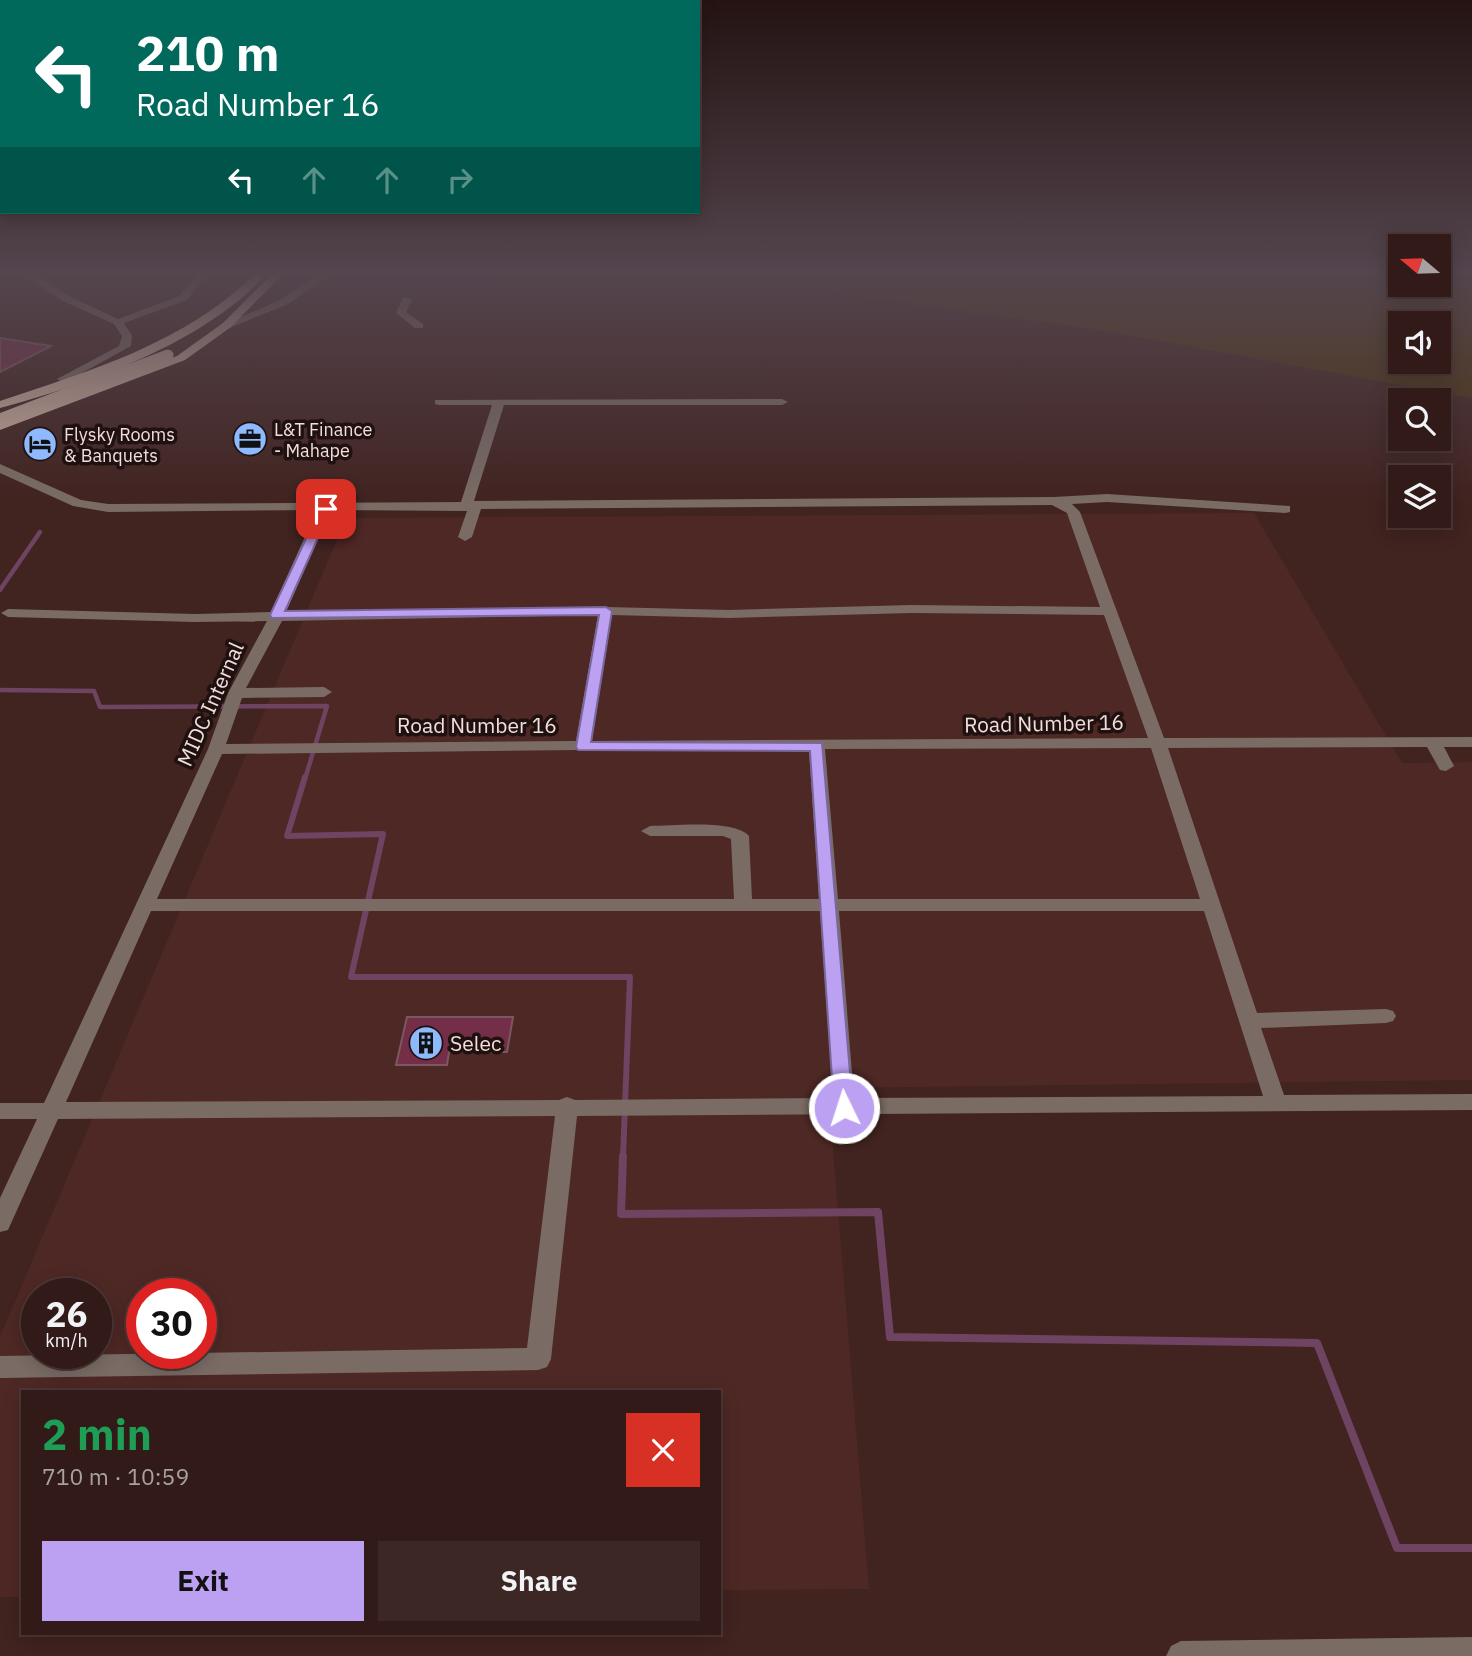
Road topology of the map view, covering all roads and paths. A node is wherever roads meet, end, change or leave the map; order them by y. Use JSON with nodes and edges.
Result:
{"nodes":[{"id":1,"x":116,"y":350,"type":"edge"},
{"id":2,"x":147,"y":350,"type":"edge"},
{"id":3,"x":168,"y":350,"type":"edge"},
{"id":4,"x":172,"y":350,"type":"edge"},
{"id":5,"x":191,"y":350,"type":"edge"},
{"id":6,"x":110,"y":354,"type":"junction"},
{"id":7,"x":163,"y":354,"type":"junction"},
{"id":8,"x":128,"y":358,"type":"junction"},
{"id":9,"x":66,"y":382,"type":"junction"},
{"id":10,"x":92,"y":393,"type":"junction"},
{"id":11,"x":439,"y":402,"type":"dead end"},
{"id":12,"x":499,"y":402,"type":"junction"},
{"id":13,"x":782,"y":402,"type":"dead end"},
{"id":14,"x":0,"y":405,"type":"edge"},
{"id":15,"x":0,"y":412,"type":"edge"},
{"id":16,"x":0,"y":419,"type":"edge"},
{"id":17,"x":0,"y":426,"type":"edge"},
{"id":18,"x":0,"y":468,"type":"edge"},
{"id":19,"x":1054,"y":501,"type":"junction"},
{"id":20,"x":471,"y":507,"type":"junction"},
{"id":21,"x":326,"y":509,"type":"junction"},
{"id":22,"x":1285,"y":509,"type":"dead end"},
{"id":23,"x":465,"y":537,"type":"dead end"},
{"id":24,"x":606,"y":611,"type":"junction"},
{"id":25,"x":1110,"y":611,"type":"junction"},
{"id":26,"x":8,"y":613,"type":"dead end"},
{"id":27,"x":277,"y":615,"type":"junction"},
{"id":28,"x":324,"y":692,"type":"dead end"},
{"id":29,"x":236,"y":693,"type":"junction"},
{"id":30,"x":1432,"y":741,"type":"junction"},
{"id":31,"x":1472,"y":742,"type":"edge"},
{"id":32,"x":1158,"y":743,"type":"junction"},
{"id":33,"x":583,"y":747,"type":"junction"},
{"id":34,"x":817,"y":747,"type":"junction"},
{"id":35,"x":216,"y":749,"type":"junction"},
{"id":36,"x":1446,"y":766,"type":"dead end"},
{"id":37,"x":650,"y":831,"type":"dead end"},
{"id":38,"x":743,"y":904,"type":"junction"},
{"id":39,"x":145,"y":905,"type":"junction"},
{"id":40,"x":827,"y":905,"type":"junction"},
{"id":41,"x":1212,"y":905,"type":"junction"},
{"id":42,"x":1386,"y":1017,"type":"dead end"},
{"id":43,"x":1247,"y":1021,"type":"junction"},
{"id":44,"x":1472,"y":1102,"type":"edge"},
{"id":45,"x":1276,"y":1104,"type":"junction"},
{"id":46,"x":574,"y":1105,"type":"junction"},
{"id":47,"x":844,"y":1108,"type":"junction"},
{"id":48,"x":0,"y":1111,"type":"edge"},
{"id":49,"x":51,"y":1111,"type":"junction"},
{"id":50,"x":0,"y":1223,"type":"edge"},
{"id":51,"x":0,"y":1367,"type":"edge"},
{"id":52,"x":1472,"y":1652,"type":"edge"},
{"id":53,"x":1181,"y":1656,"type":"edge"}],
"edges":[{"from":1,"to":6,"type":"street"},
{"from":2,"to":8,"type":"main road"},
{"from":3,"to":7,"type":"main road"},
{"from":4,"to":7,"type":"main road"},
{"from":5,"to":10,"type":"main road"},
{"from":6,"to":8,"type":"street"},
{"from":6,"to":9,"type":"street"},
{"from":7,"to":15,"type":"main road","bridge":true},
{"from":7,"to":16,"type":"main road","bridge":true},
{"from":8,"to":9,"type":"main road"},
{"from":9,"to":10,"type":"street"},
{"from":9,"to":14,"type":"main road"},
{"from":10,"to":17,"type":"main road"},
{"from":11,"to":12,"type":"street"},
{"from":12,"to":13,"type":"street"},
{"from":12,"to":20,"type":"street"},
{"from":18,"to":21,"type":"street"},
{"from":19,"to":20,"type":"street"},
{"from":19,"to":22,"type":"street"},
{"from":19,"to":25,"type":"street"},
{"from":20,"to":21,"type":"street"},
{"from":20,"to":23,"type":"street"},
{"from":21,"to":27,"type":"street","name":"MIDC Internal"},
{"from":24,"to":25,"type":"street"},
{"from":24,"to":27,"type":"street"},
{"from":24,"to":33,"type":"street"},
{"from":25,"to":32,"type":"street"},
{"from":26,"to":27,"type":"street"},
{"from":27,"to":29,"type":"street","name":"MIDC Internal"},
{"from":28,"to":29,"type":"street"},
{"from":29,"to":35,"type":"street","name":"MIDC Internal"},
{"from":30,"to":31,"type":"street","name":"Road Number 16"},
{"from":30,"to":32,"type":"street","name":"Road Number 16"},
{"from":30,"to":36,"type":"street"},
{"from":32,"to":34,"type":"street","name":"Road Number 16"},
{"from":32,"to":41,"type":"street"},
{"from":33,"to":34,"type":"street","name":"Road Number 16"},
{"from":33,"to":35,"type":"street","name":"Road Number 16"},
{"from":34,"to":40,"type":"street"},
{"from":35,"to":39,"type":"street","name":"MIDC Internal"},
{"from":37,"to":38,"type":"street"},
{"from":38,"to":39,"type":"street"},
{"from":38,"to":40,"type":"street"},
{"from":39,"to":49,"type":"street","name":"MIDC Internal"},
{"from":40,"to":41,"type":"street"},
{"from":40,"to":47,"type":"street"},
{"from":41,"to":43,"type":"street"},
{"from":42,"to":43,"type":"street"},
{"from":43,"to":45,"type":"street"},
{"from":44,"to":45,"type":"street"},
{"from":45,"to":47,"type":"street"},
{"from":46,"to":47,"type":"street"},
{"from":46,"to":49,"type":"street"},
{"from":46,"to":51,"type":"street"},
{"from":48,"to":49,"type":"street"},
{"from":49,"to":50,"type":"street","name":"MIDC Internal"},
{"from":52,"to":53,"type":"street"}]}
